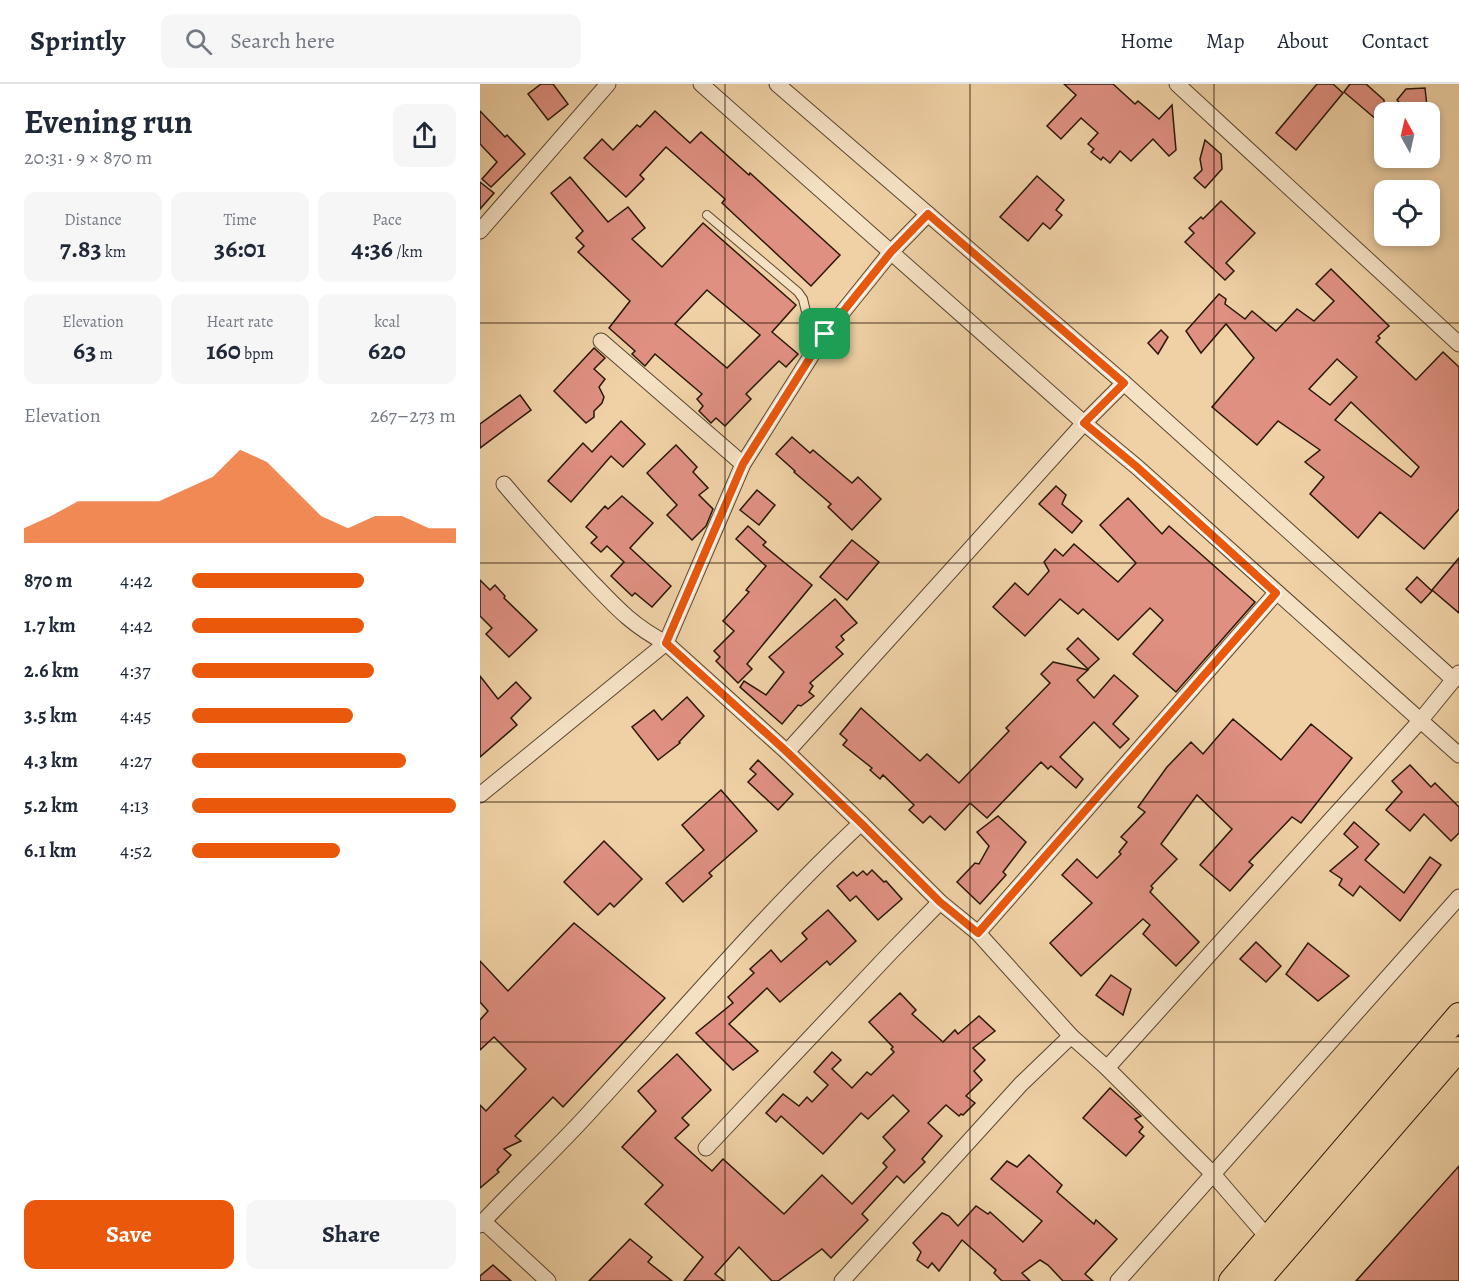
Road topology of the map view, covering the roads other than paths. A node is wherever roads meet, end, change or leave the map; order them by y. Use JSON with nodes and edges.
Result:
{"nodes":[{"id":1,"x":608,"y":84,"type":"edge"},
{"id":2,"x":701,"y":84,"type":"edge"},
{"id":3,"x":777,"y":84,"type":"edge"},
{"id":4,"x":1178,"y":84,"type":"edge"},
{"id":5,"x":928,"y":214,"type":"junction"},
{"id":6,"x":707,"y":215,"type":"dead end"},
{"id":7,"x":480,"y":231,"type":"edge"},
{"id":8,"x":891,"y":252,"type":"junction"},
{"id":9,"x":825,"y":334,"type":"junction"},
{"id":10,"x":601,"y":341,"type":"dead end"},
{"id":11,"x":1459,"y":344,"type":"edge"},
{"id":12,"x":1124,"y":383,"type":"junction"},
{"id":13,"x":1084,"y":423,"type":"junction"},
{"id":14,"x":743,"y":464,"type":"junction"},
{"id":15,"x":504,"y":484,"type":"dead end"},
{"id":16,"x":1276,"y":593,"type":"junction"},
{"id":17,"x":666,"y":643,"type":"junction"},
{"id":18,"x":1457,"y":679,"type":"edge"},
{"id":19,"x":1420,"y":721,"type":"junction"},
{"id":20,"x":787,"y":752,"type":"junction"},
{"id":21,"x":1459,"y":755,"type":"edge"},
{"id":22,"x":481,"y":794,"type":"edge"},
{"id":23,"x":861,"y":823,"type":"junction"},
{"id":24,"x":1459,"y":897,"type":"edge"},
{"id":25,"x":940,"y":902,"type":"junction"},
{"id":26,"x":978,"y":933,"type":"junction"},
{"id":27,"x":1459,"y":1016,"type":"edge"},
{"id":28,"x":1071,"y":1036,"type":"junction"},
{"id":29,"x":1459,"y":1049,"type":"edge"},
{"id":30,"x":1107,"y":1068,"type":"junction"},
{"id":31,"x":706,"y":1148,"type":"dead end"},
{"id":32,"x":1212,"y":1173,"type":"junction"},
{"id":33,"x":481,"y":1223,"type":"edge"},
{"id":34,"x":1269,"y":1239,"type":"junction"},
{"id":35,"x":1262,"y":1274,"type":"edge"},
{"id":36,"x":548,"y":1281,"type":"edge"},
{"id":37,"x":842,"y":1281,"type":"edge"},
{"id":38,"x":1118,"y":1281,"type":"edge"},
{"id":39,"x":1232,"y":1281,"type":"edge"}],
"edges":[{"from":1,"to":7,"type":"street"},
{"from":2,"to":8,"type":"street"},
{"from":3,"to":5,"type":"street"},
{"from":4,"to":11,"type":"street"},
{"from":5,"to":8,"type":"street"},
{"from":5,"to":12,"type":"street"},
{"from":6,"to":9,"type":"lane"},
{"from":8,"to":9,"type":"street"},
{"from":8,"to":13,"type":"street"},
{"from":9,"to":14,"type":"street"},
{"from":10,"to":14,"type":"street"},
{"from":12,"to":13,"type":"street"},
{"from":12,"to":18,"type":"street"},
{"from":13,"to":16,"type":"street"},
{"from":13,"to":20,"type":"street"},
{"from":14,"to":17,"type":"street"},
{"from":15,"to":17,"type":"street"},
{"from":16,"to":19,"type":"street"},
{"from":16,"to":26,"type":"street"},
{"from":17,"to":20,"type":"street"},
{"from":17,"to":22,"type":"street"},
{"from":18,"to":19,"type":"street"},
{"from":19,"to":21,"type":"street"},
{"from":19,"to":30,"type":"street"},
{"from":20,"to":23,"type":"street"},
{"from":23,"to":25,"type":"street"},
{"from":23,"to":33,"type":"street"},
{"from":24,"to":32,"type":"street"},
{"from":25,"to":26,"type":"street"},
{"from":25,"to":31,"type":"street"},
{"from":26,"to":28,"type":"street"},
{"from":27,"to":34,"type":"main road"},
{"from":28,"to":30,"type":"street"},
{"from":28,"to":37,"type":"street"},
{"from":29,"to":35,"type":"main road"},
{"from":30,"to":32,"type":"street"},
{"from":32,"to":34,"type":"street"},
{"from":32,"to":38,"type":"street"},
{"from":33,"to":36,"type":"street"},
{"from":34,"to":35,"type":"main road"},
{"from":35,"to":39,"type":"main road"}]}
